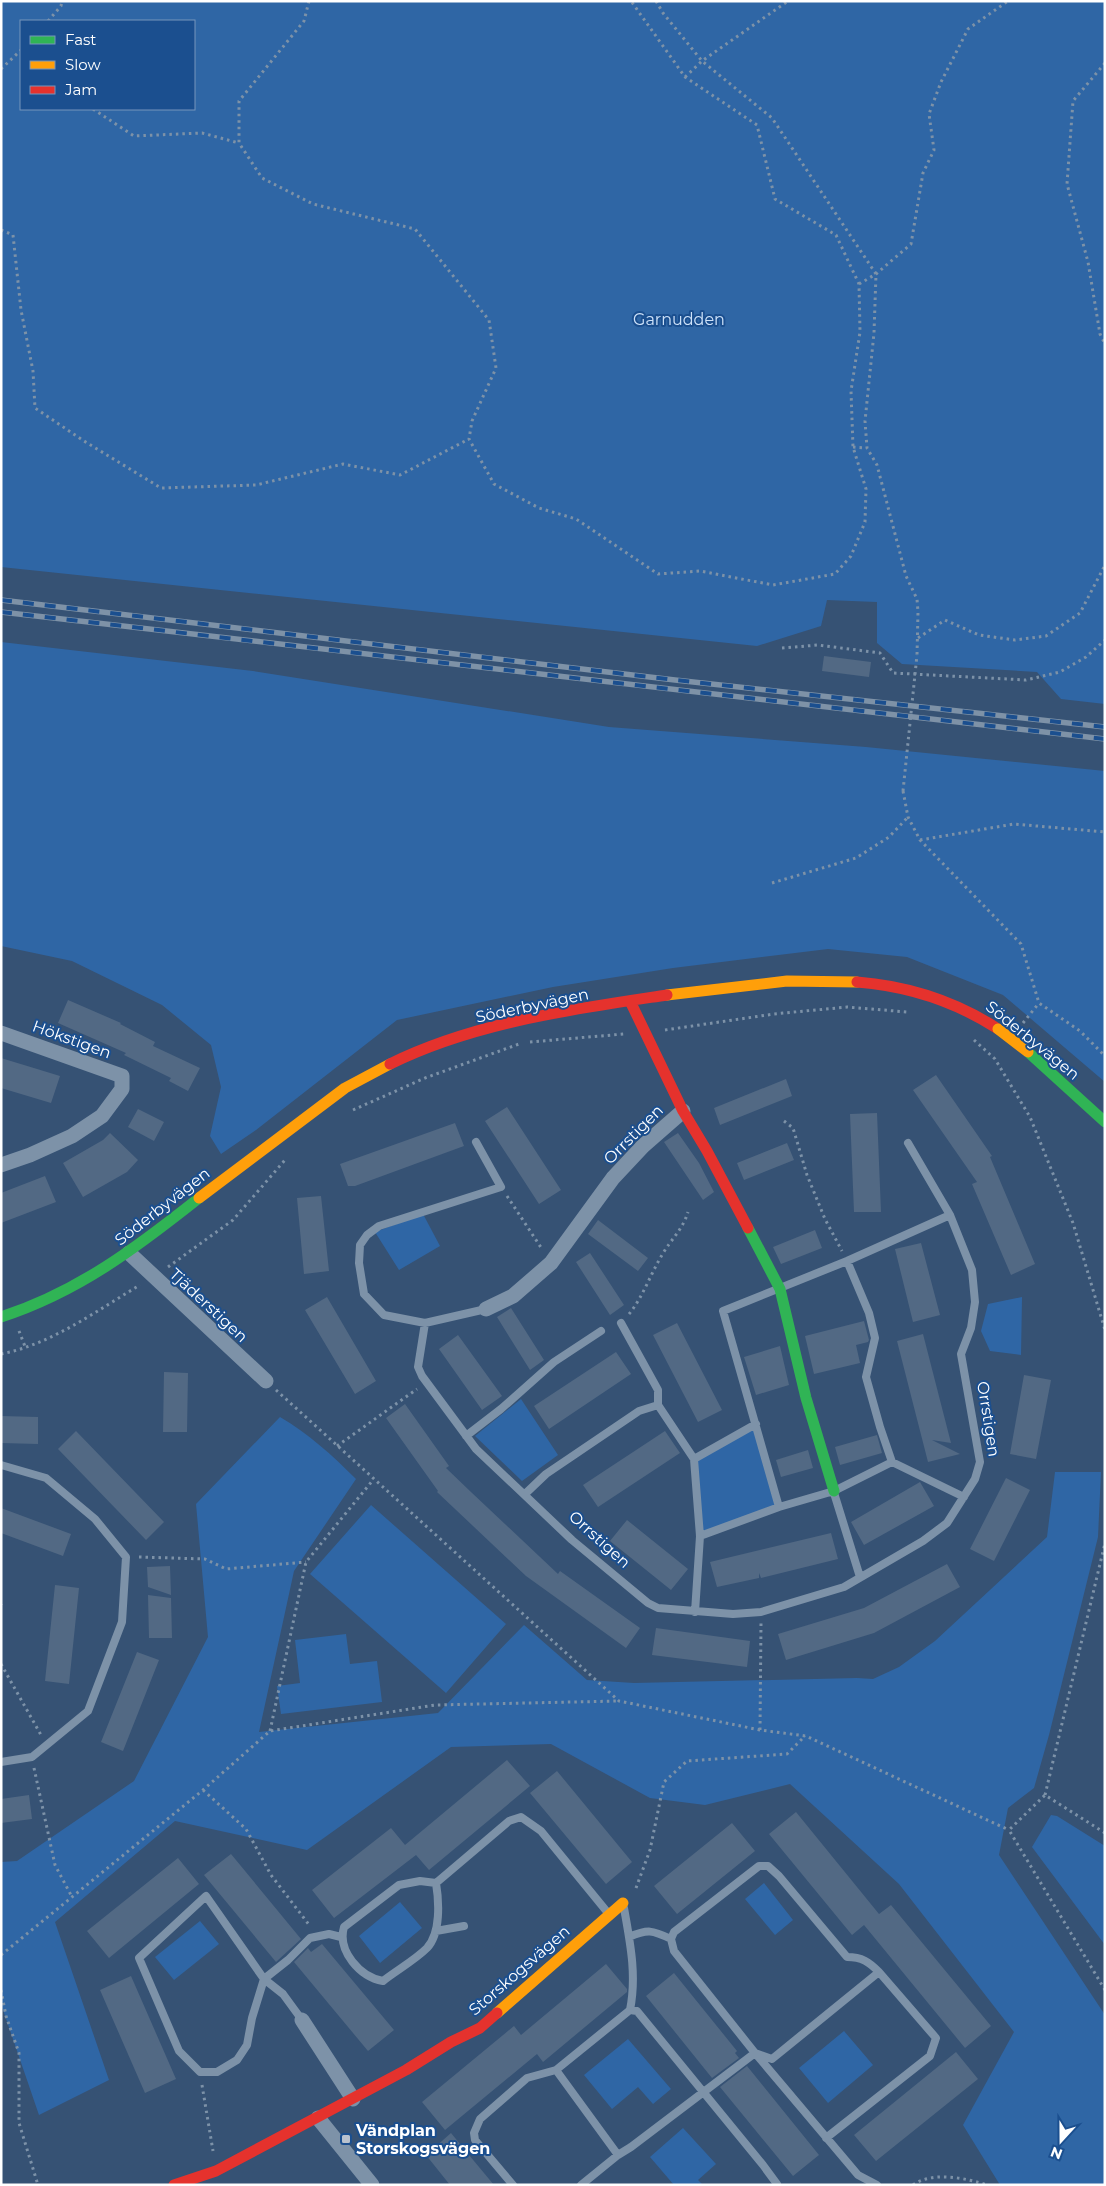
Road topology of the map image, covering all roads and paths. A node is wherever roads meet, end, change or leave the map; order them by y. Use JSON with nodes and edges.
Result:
{"nodes":[{"id":1,"x":62,"y":1,"type":"edge"},
{"id":2,"x":309,"y":1,"type":"edge"},
{"id":3,"x":631,"y":1,"type":"edge"},
{"id":4,"x":656,"y":1,"type":"edge"},
{"id":5,"x":788,"y":1,"type":"edge"},
{"id":6,"x":1008,"y":1,"type":"edge"},
{"id":7,"x":49,"y":20,"type":"edge"},
{"id":8,"x":20,"y":51,"type":"edge"},
{"id":9,"x":702,"y":61,"type":"junction"},
{"id":10,"x":1105,"y":62,"type":"edge"},
{"id":11,"x":1,"y":69,"type":"edge"},
{"id":12,"x":684,"y":77,"type":"junction"},
{"id":13,"x":95,"y":110,"type":"edge"},
{"id":14,"x":239,"y":143,"type":"junction"},
{"id":15,"x":1,"y":230,"type":"edge"},
{"id":16,"x":876,"y":274,"type":"junction"},
{"id":17,"x":859,"y":284,"type":"junction"},
{"id":18,"x":1105,"y":344,"type":"edge"},
{"id":19,"x":469,"y":439,"type":"junction"},
{"id":20,"x":853,"y":447,"type":"junction"},
{"id":21,"x":867,"y":448,"type":"junction"},
{"id":22,"x":1105,"y":565,"type":"edge"},
{"id":23,"x":918,"y":638,"type":"junction"},
{"id":24,"x":1105,"y":640,"type":"edge"},
{"id":25,"x":782,"y":648,"type":"dead end"},
{"id":26,"x":908,"y":817,"type":"junction"},
{"id":27,"x":1105,"y":832,"type":"edge"},
{"id":28,"x":920,"y":840,"type":"junction"},
{"id":29,"x":772,"y":882,"type":"dead end"},
{"id":30,"x":630,"y":1001,"type":"junction"},
{"id":31,"x":911,"y":1013,"type":"dead end"},
{"id":32,"x":1,"y":1032,"type":"edge"},
{"id":33,"x":646,"y":1032,"type":"junction"},
{"id":34,"x":973,"y":1039,"type":"dead end"},
{"id":35,"x":1105,"y":1056,"type":"edge"},
{"id":36,"x":683,"y":1111,"type":"junction"},
{"id":37,"x":346,"y":1113,"type":"dead end"},
{"id":38,"x":784,"y":1121,"type":"dead end"},
{"id":39,"x":1105,"y":1122,"type":"edge"},
{"id":40,"x":476,"y":1142,"type":"dead end"},
{"id":41,"x":908,"y":1143,"type":"dead end"},
{"id":42,"x":289,"y":1156,"type":"dead end"},
{"id":43,"x":1,"y":1165,"type":"edge"},
{"id":44,"x":501,"y":1187,"type":"junction"},
{"id":45,"x":688,"y":1212,"type":"dead end"},
{"id":46,"x":950,"y":1215,"type":"junction"},
{"id":47,"x":129,"y":1254,"type":"junction"},
{"id":48,"x":847,"y":1261,"type":"junction"},
{"id":49,"x":551,"y":1262,"type":"junction"},
{"id":50,"x":153,"y":1277,"type":"junction"},
{"id":51,"x":780,"y":1288,"type":"junction"},
{"id":52,"x":486,"y":1309,"type":"joint"},
{"id":53,"x":1,"y":1317,"type":"edge"},
{"id":54,"x":425,"y":1323,"type":"junction"},
{"id":55,"x":621,"y":1323,"type":"joint"},
{"id":56,"x":1105,"y":1330,"type":"edge"},
{"id":57,"x":601,"y":1332,"type":"dead end"},
{"id":58,"x":1,"y":1354,"type":"edge"},
{"id":59,"x":266,"y":1381,"type":"joint"},
{"id":60,"x":433,"y":1389,"type":"junction"},
{"id":61,"x":658,"y":1405,"type":"junction"},
{"id":62,"x":756,"y":1424,"type":"junction"},
{"id":63,"x":466,"y":1436,"type":"junction"},
{"id":64,"x":337,"y":1446,"type":"junction"},
{"id":65,"x":694,"y":1459,"type":"junction"},
{"id":66,"x":892,"y":1462,"type":"junction"},
{"id":67,"x":1,"y":1465,"type":"edge"},
{"id":68,"x":373,"y":1480,"type":"junction"},
{"id":69,"x":834,"y":1492,"type":"junction"},
{"id":70,"x":525,"y":1494,"type":"junction"},
{"id":71,"x":964,"y":1497,"type":"junction"},
{"id":72,"x":779,"y":1507,"type":"junction"},
{"id":73,"x":700,"y":1536,"type":"junction"},
{"id":74,"x":1105,"y":1543,"type":"edge"},
{"id":75,"x":126,"y":1557,"type":"junction"},
{"id":76,"x":306,"y":1562,"type":"junction"},
{"id":77,"x":860,"y":1577,"type":"junction"},
{"id":78,"x":695,"y":1612,"type":"junction"},
{"id":79,"x":761,"y":1612,"type":"junction"},
{"id":80,"x":1,"y":1664,"type":"edge"},
{"id":81,"x":619,"y":1701,"type":"junction"},
{"id":82,"x":760,"y":1730,"type":"junction"},
{"id":83,"x":270,"y":1731,"type":"junction"},
{"id":84,"x":806,"y":1736,"type":"junction"},
{"id":85,"x":46,"y":1744,"type":"junction"},
{"id":86,"x":32,"y":1757,"type":"junction"},
{"id":87,"x":1,"y":1762,"type":"edge"},
{"id":88,"x":203,"y":1790,"type":"junction"},
{"id":89,"x":1046,"y":1795,"type":"junction"},
{"id":90,"x":1009,"y":1830,"type":"junction"},
{"id":91,"x":1105,"y":1832,"type":"edge"},
{"id":92,"x":436,"y":1883,"type":"junction"},
{"id":93,"x":72,"y":1897,"type":"junction"},
{"id":94,"x":623,"y":1903,"type":"junction"},
{"id":95,"x":609,"y":1915,"type":"junction"},
{"id":96,"x":464,"y":1926,"type":"dead end"},
{"id":97,"x":436,"y":1932,"type":"junction"},
{"id":98,"x":316,"y":1935,"type":"junction"},
{"id":99,"x":341,"y":1937,"type":"junction"},
{"id":100,"x":629,"y":1937,"type":"junction"},
{"id":101,"x":671,"y":1939,"type":"junction"},
{"id":102,"x":1,"y":1955,"type":"edge"},
{"id":103,"x":879,"y":1972,"type":"junction"},
{"id":104,"x":264,"y":1979,"type":"junction"},
{"id":105,"x":1,"y":1990,"type":"edge"},
{"id":106,"x":1105,"y":1990,"type":"edge"},
{"id":107,"x":630,"y":2010,"type":"junction"},
{"id":108,"x":302,"y":2020,"type":"joint"},
{"id":109,"x":755,"y":2053,"type":"junction"},
{"id":110,"x":556,"y":2070,"type":"junction"},
{"id":111,"x":200,"y":2072,"type":"junction"},
{"id":112,"x":703,"y":2092,"type":"junction"},
{"id":113,"x":353,"y":2099,"type":"junction"},
{"id":114,"x":318,"y":2118,"type":"junction"},
{"id":115,"x":826,"y":2138,"type":"junction"},
{"id":116,"x":618,"y":2154,"type":"junction"},
{"id":117,"x":216,"y":2170,"type":"junction"},
{"id":118,"x":38,"y":2185,"type":"edge"},
{"id":119,"x":174,"y":2185,"type":"edge"},
{"id":120,"x":372,"y":2185,"type":"edge"},
{"id":121,"x":513,"y":2185,"type":"edge"},
{"id":122,"x":581,"y":2185,"type":"edge"},
{"id":123,"x":775,"y":2185,"type":"edge"},
{"id":124,"x":877,"y":2185,"type":"edge"},
{"id":125,"x":913,"y":2185,"type":"edge"},
{"id":126,"x":987,"y":2185,"type":"edge"}],
"edges":[{"from":1,"to":7,"type":"path"},
{"from":2,"to":14,"type":"path"},
{"from":3,"to":12,"type":"path"},
{"from":4,"to":9,"type":"path"},
{"from":5,"to":9,"type":"path"},
{"from":6,"to":16,"type":"path"},
{"from":8,"to":11,"type":"path"},
{"from":9,"to":12,"type":"path"},
{"from":9,"to":16,"type":"path"},
{"from":10,"to":18,"type":"path"},
{"from":12,"to":17,"type":"path"},
{"from":13,"to":14,"type":"path"},
{"from":14,"to":19,"type":"path"},
{"from":15,"to":19,"type":"path"},
{"from":16,"to":17,"type":"path"},
{"from":16,"to":21,"type":"path"},
{"from":17,"to":20,"type":"path"},
{"from":19,"to":20,"type":"path"},
{"from":20,"to":21,"type":"path"},
{"from":21,"to":23,"type":"path"},
{"from":22,"to":23,"type":"path"},
{"from":23,"to":26,"type":"path","bridge":true},
{"from":24,"to":25,"type":"path"},
{"from":26,"to":28,"type":"path"},
{"from":26,"to":29,"type":"path"},
{"from":27,"to":28,"type":"path"},
{"from":28,"to":35,"type":"path"},
{"from":30,"to":33,"type":"street","name":"Orrstigen"},
{"from":30,"to":39,"type":"street","name":"Söderbyvägen","bridge":true},
{"from":30,"to":47,"type":"street","name":"Söderbyvägen"},
{"from":31,"to":33,"type":"path"},
{"from":32,"to":43,"type":"street","name":"Hökstigen"},
{"from":33,"to":36,"type":"street","name":"Orrstigen"},
{"from":33,"to":37,"type":"path"},
{"from":34,"to":56,"type":"path"},
{"from":36,"to":49,"type":"street","name":"Orrstigen"},
{"from":36,"to":51,"type":"street","name":"Orrstigen"},
{"from":38,"to":48,"type":"path"},
{"from":40,"to":44,"type":"lane"},
{"from":41,"to":46,"type":"lane","name":"Orrstigen"},
{"from":42,"to":50,"type":"path"},
{"from":44,"to":49,"type":"path"},
{"from":44,"to":54,"type":"lane","name":"Orrstigen"},
{"from":45,"to":55,"type":"path"},
{"from":46,"to":48,"type":"lane"},
{"from":46,"to":71,"type":"lane","name":"Orrstigen"},
{"from":47,"to":50,"type":"street","name":"Tjäderstigen"},
{"from":47,"to":53,"type":"street","name":"Söderbyvägen"},
{"from":48,"to":51,"type":"lane"},
{"from":48,"to":66,"type":"lane"},
{"from":49,"to":52,"type":"street","name":"Orrstigen"},
{"from":50,"to":58,"type":"path"},
{"from":50,"to":59,"type":"street","name":"Tjäderstigen"},
{"from":51,"to":62,"type":"lane"},
{"from":51,"to":69,"type":"street","name":"Orrstigen"},
{"from":52,"to":54,"type":"lane","name":"Orrstigen"},
{"from":54,"to":60,"type":"lane","name":"Orrstigen"},
{"from":55,"to":61,"type":"lane"},
{"from":57,"to":63,"type":"lane"},
{"from":59,"to":64,"type":"path"},
{"from":60,"to":63,"type":"lane","name":"Orrstigen"},
{"from":60,"to":64,"type":"path"},
{"from":61,"to":65,"type":"lane"},
{"from":61,"to":70,"type":"lane"},
{"from":62,"to":65,"type":"lane"},
{"from":62,"to":72,"type":"lane"},
{"from":63,"to":70,"type":"lane","name":"Orrstigen"},
{"from":64,"to":68,"type":"path"},
{"from":65,"to":73,"type":"lane"},
{"from":66,"to":69,"type":"lane"},
{"from":66,"to":71,"type":"lane"},
{"from":67,"to":75,"type":"lane"},
{"from":68,"to":76,"type":"path"},
{"from":68,"to":81,"type":"path"},
{"from":69,"to":72,"type":"lane"},
{"from":69,"to":77,"type":"lane","name":"Orrstigen"},
{"from":70,"to":78,"type":"lane","name":"Orrstigen"},
{"from":71,"to":77,"type":"lane","name":"Orrstigen"},
{"from":72,"to":73,"type":"lane"},
{"from":73,"to":78,"type":"lane"},
{"from":74,"to":89,"type":"path"},
{"from":75,"to":76,"type":"path"},
{"from":75,"to":85,"type":"lane"},
{"from":76,"to":83,"type":"path"},
{"from":77,"to":79,"type":"lane","name":"Orrstigen"},
{"from":78,"to":79,"type":"lane","name":"Orrstigen"},
{"from":79,"to":82,"type":"path"},
{"from":80,"to":85,"type":"path"},
{"from":81,"to":82,"type":"path"},
{"from":81,"to":83,"type":"path"},
{"from":82,"to":84,"type":"path"},
{"from":83,"to":88,"type":"path"},
{"from":84,"to":90,"type":"path"},
{"from":84,"to":94,"type":"path"},
{"from":85,"to":86,"type":"lane"},
{"from":86,"to":87,"type":"lane"},
{"from":86,"to":93,"type":"path"},
{"from":88,"to":93,"type":"path"},
{"from":88,"to":98,"type":"path"},
{"from":89,"to":90,"type":"path"},
{"from":89,"to":91,"type":"path"},
{"from":90,"to":106,"type":"path"},
{"from":92,"to":95,"type":"lane"},
{"from":92,"to":97,"type":"lane"},
{"from":92,"to":99,"type":"lane"},
{"from":93,"to":102,"type":"path"},
{"from":94,"to":95,"type":"street","name":"Storskogsvägen"},
{"from":94,"to":100,"type":"lane"},
{"from":95,"to":113,"type":"street","name":"Storskogsvägen"},
{"from":96,"to":97,"type":"lane"},
{"from":97,"to":99,"type":"lane"},
{"from":98,"to":99,"type":"lane"},
{"from":98,"to":104,"type":"lane"},
{"from":100,"to":101,"type":"lane"},
{"from":100,"to":107,"type":"lane"},
{"from":101,"to":103,"type":"lane"},
{"from":101,"to":109,"type":"lane"},
{"from":103,"to":109,"type":"lane"},
{"from":103,"to":115,"type":"lane"},
{"from":104,"to":108,"type":"lane"},
{"from":104,"to":111,"type":"lane"},
{"from":104,"to":111,"type":"lane"},
{"from":105,"to":118,"type":"path"},
{"from":107,"to":110,"type":"lane"},
{"from":107,"to":112,"type":"lane"},
{"from":108,"to":113,"type":"street"},
{"from":109,"to":112,"type":"lane"},
{"from":109,"to":115,"type":"lane"},
{"from":110,"to":116,"type":"lane"},
{"from":110,"to":121,"type":"lane"},
{"from":111,"to":117,"type":"path"},
{"from":112,"to":116,"type":"lane"},
{"from":112,"to":123,"type":"lane"},
{"from":113,"to":114,"type":"street","name":"Storskogsvägen"},
{"from":114,"to":117,"type":"street","name":"Storskogsvägen"},
{"from":114,"to":120,"type":"street"},
{"from":115,"to":124,"type":"lane"},
{"from":116,"to":122,"type":"lane"},
{"from":117,"to":119,"type":"street","name":"Storskogsvägen"},
{"from":125,"to":126,"type":"path"}]}
